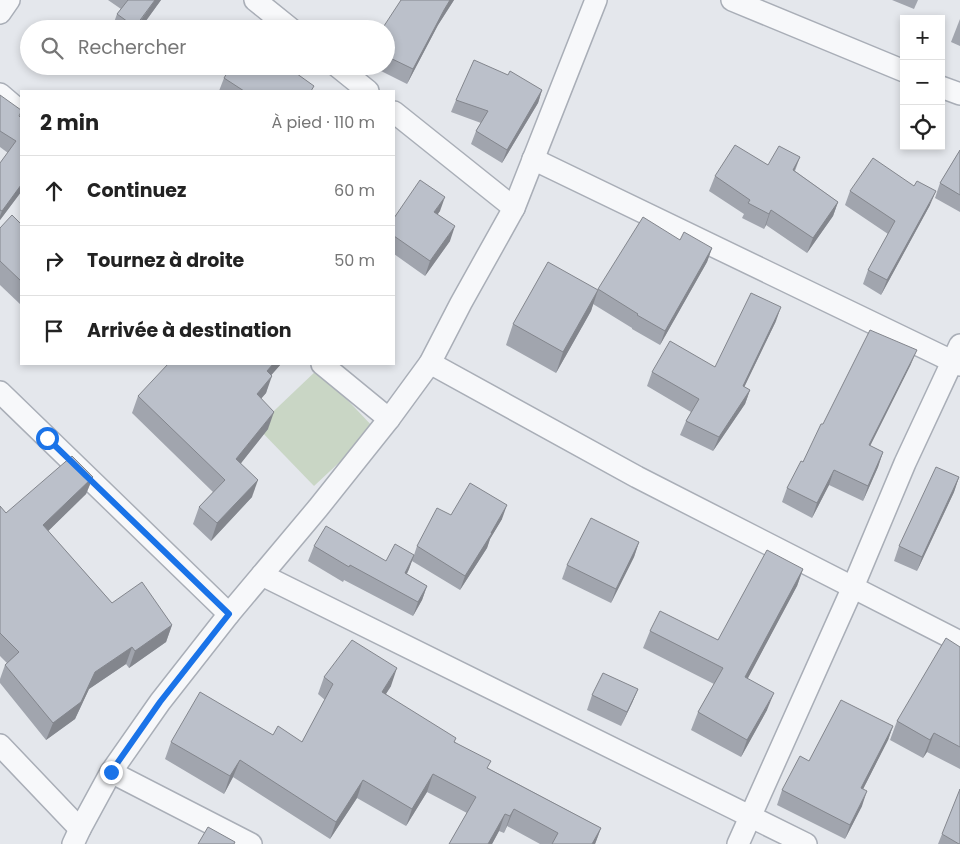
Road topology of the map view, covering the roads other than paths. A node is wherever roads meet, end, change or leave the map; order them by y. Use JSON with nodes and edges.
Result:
{"nodes":[{"id":1,"x":9,"y":0,"type":"edge"},
{"id":2,"x":255,"y":0,"type":"edge"},
{"id":3,"x":596,"y":0,"type":"edge"},
{"id":4,"x":732,"y":0,"type":"edge"},
{"id":5,"x":0,"y":13,"type":"edge"},
{"id":6,"x":280,"y":20,"type":"edge"},
{"id":7,"x":900,"y":69,"type":"edge"},
{"id":8,"x":348,"y":75,"type":"edge"},
{"id":9,"x":945,"y":88,"type":"edge"},
{"id":10,"x":367,"y":90,"type":"edge"},
{"id":11,"x":0,"y":94,"type":"edge"},
{"id":12,"x":960,"y":94,"type":"edge"},
{"id":13,"x":20,"y":111,"type":"edge"},
{"id":14,"x":395,"y":113,"type":"edge"},
{"id":15,"x":533,"y":159,"type":"junction"},
{"id":16,"x":514,"y":208,"type":"junction"},
{"id":17,"x":957,"y":357,"type":"edge"},
{"id":18,"x":430,"y":363,"type":"junction"},
{"id":19,"x":323,"y":365,"type":"edge"},
{"id":20,"x":0,"y":392,"type":"edge"},
{"id":21,"x":389,"y":419,"type":"junction"},
{"id":22,"x":262,"y":575,"type":"junction"},
{"id":23,"x":853,"y":587,"type":"junction"},
{"id":24,"x":229,"y":614,"type":"junction"},
{"id":25,"x":960,"y":642,"type":"edge"},
{"id":26,"x":0,"y":745,"type":"edge"},
{"id":27,"x":111,"y":772,"type":"junction"},
{"id":28,"x":751,"y":816,"type":"junction"},
{"id":29,"x":77,"y":836,"type":"edge"},
{"id":30,"x":251,"y":844,"type":"edge"},
{"id":31,"x":738,"y":844,"type":"edge"},
{"id":32,"x":806,"y":844,"type":"edge"}],
"edges":[{"from":1,"to":5,"type":"street"},
{"from":2,"to":6,"type":"street"},
{"from":3,"to":15,"type":"street"},
{"from":4,"to":7,"type":"street"},
{"from":8,"to":10,"type":"street"},
{"from":9,"to":12,"type":"street"},
{"from":11,"to":13,"type":"street"},
{"from":14,"to":16,"type":"street"},
{"from":15,"to":16,"type":"street"},
{"from":15,"to":17,"type":"street"},
{"from":16,"to":18,"type":"street"},
{"from":17,"to":23,"type":"street"},
{"from":18,"to":21,"type":"street"},
{"from":18,"to":23,"type":"street"},
{"from":19,"to":21,"type":"street"},
{"from":20,"to":24,"type":"street"},
{"from":21,"to":22,"type":"street"},
{"from":22,"to":24,"type":"street"},
{"from":22,"to":28,"type":"street"},
{"from":23,"to":25,"type":"street"},
{"from":23,"to":28,"type":"street"},
{"from":24,"to":27,"type":"street"},
{"from":26,"to":29,"type":"street"},
{"from":27,"to":29,"type":"street"},
{"from":27,"to":30,"type":"street"},
{"from":28,"to":31,"type":"street"},
{"from":28,"to":32,"type":"street"}]}
